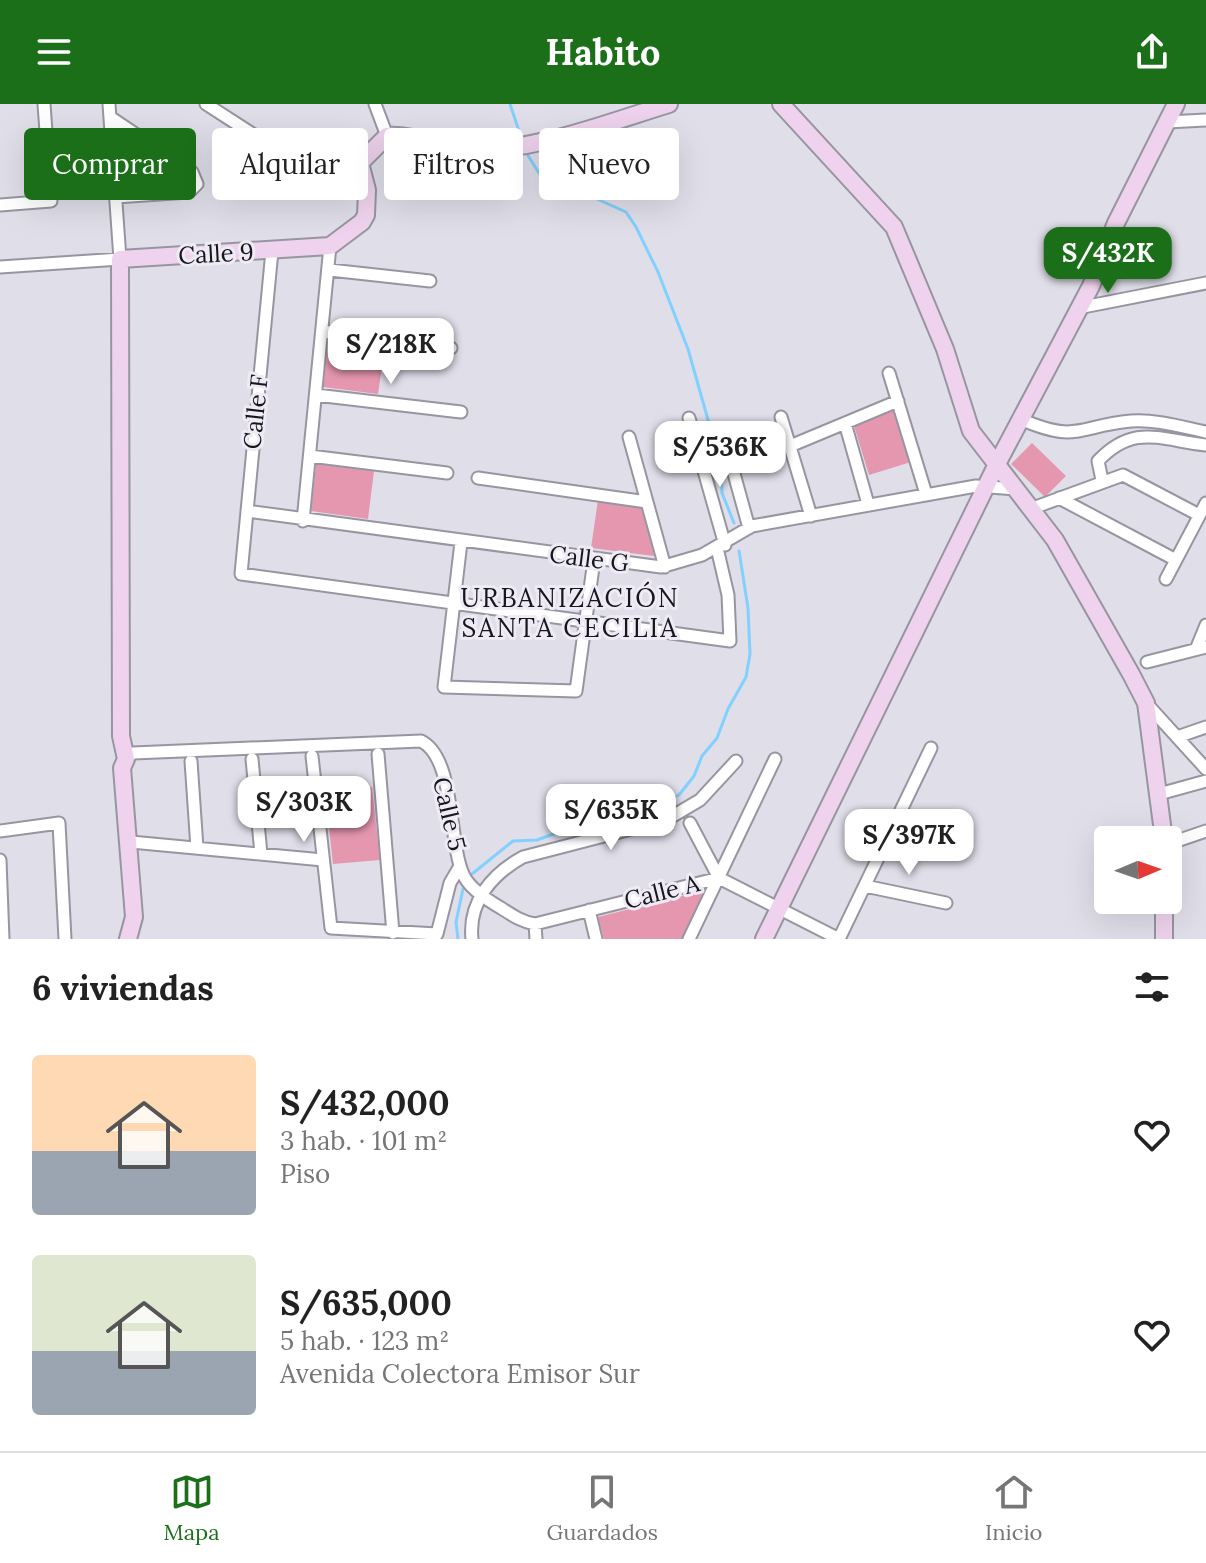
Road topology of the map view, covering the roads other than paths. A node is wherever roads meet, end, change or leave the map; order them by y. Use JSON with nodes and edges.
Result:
{"nodes":[{"id":1,"x":44,"y":104,"type":"edge"},
{"id":2,"x":109,"y":104,"type":"edge"},
{"id":3,"x":206,"y":104,"type":"edge"},
{"id":4,"x":375,"y":104,"type":"edge"},
{"id":5,"x":669,"y":104,"type":"edge"},
{"id":6,"x":1176,"y":104,"type":"edge"},
{"id":7,"x":778,"y":106,"type":"edge"},
{"id":8,"x":110,"y":117,"type":"junction"},
{"id":9,"x":1206,"y":120,"type":"edge"},
{"id":10,"x":1167,"y":122,"type":"junction"},
{"id":11,"x":111,"y":128,"type":"edge"},
{"id":12,"x":126,"y":128,"type":"edge"},
{"id":13,"x":243,"y":128,"type":"edge"},
{"id":14,"x":384,"y":128,"type":"edge"},
{"id":15,"x":384,"y":139,"type":"edge"},
{"id":16,"x":523,"y":147,"type":"edge"},
{"id":17,"x":368,"y":155,"type":"edge"},
{"id":18,"x":116,"y":200,"type":"edge"},
{"id":19,"x":367,"y":200,"type":"edge"},
{"id":20,"x":0,"y":205,"type":"edge"},
{"id":21,"x":330,"y":246,"type":"junction"},
{"id":22,"x":272,"y":251,"type":"junction"},
{"id":23,"x":120,"y":259,"type":"junction"},
{"id":24,"x":0,"y":267,"type":"edge"},
{"id":25,"x":330,"y":270,"type":"junction"},
{"id":26,"x":430,"y":281,"type":"dead end"},
{"id":27,"x":1206,"y":283,"type":"edge"},
{"id":28,"x":1078,"y":308,"type":"junction"},
{"id":29,"x":323,"y":331,"type":"junction"},
{"id":30,"x":451,"y":348,"type":"dead end"},
{"id":31,"x":889,"y":373,"type":"dead end"},
{"id":32,"x":316,"y":395,"type":"junction"},
{"id":33,"x":898,"y":401,"type":"junction"},
{"id":34,"x":461,"y":412,"type":"dead end"},
{"id":35,"x":781,"y":417,"type":"dead end"},
{"id":36,"x":689,"y":418,"type":"dead end"},
{"id":37,"x":1020,"y":419,"type":"junction"},
{"id":38,"x":845,"y":423,"type":"junction"},
{"id":39,"x":1206,"y":432,"type":"edge"},
{"id":40,"x":629,"y":437,"type":"dead end"},
{"id":41,"x":725,"y":441,"type":"dead end"},
{"id":42,"x":1206,"y":445,"type":"edge"},
{"id":43,"x":790,"y":446,"type":"junction"},
{"id":44,"x":310,"y":456,"type":"junction"},
{"id":45,"x":997,"y":464,"type":"junction"},
{"id":46,"x":447,"y":473,"type":"dead end"},
{"id":47,"x":478,"y":478,"type":"dead end"},
{"id":48,"x":1102,"y":480,"type":"junction"},
{"id":49,"x":986,"y":487,"type":"junction"},
{"id":50,"x":1016,"y":489,"type":"junction"},
{"id":51,"x":926,"y":494,"type":"junction"},
{"id":52,"x":1059,"y":498,"type":"junction"},
{"id":53,"x":647,"y":502,"type":"junction"},
{"id":54,"x":1206,"y":503,"type":"edge"},
{"id":55,"x":868,"y":504,"type":"junction"},
{"id":56,"x":1033,"y":508,"type":"junction"},
{"id":57,"x":247,"y":511,"type":"junction"},
{"id":58,"x":1199,"y":515,"type":"junction"},
{"id":59,"x":811,"y":516,"type":"junction"},
{"id":60,"x":303,"y":521,"type":"junction"},
{"id":61,"x":749,"y":528,"type":"junction"},
{"id":62,"x":461,"y":542,"type":"junction"},
{"id":63,"x":721,"y":547,"type":"junction"},
{"id":64,"x":594,"y":560,"type":"junction"},
{"id":65,"x":1176,"y":560,"type":"junction"},
{"id":66,"x":665,"y":567,"type":"junction"},
{"id":67,"x":1166,"y":579,"type":"dead end"},
{"id":68,"x":452,"y":605,"type":"junction"},
{"id":69,"x":586,"y":621,"type":"junction"},
{"id":70,"x":1206,"y":625,"type":"edge"},
{"id":71,"x":1202,"y":647,"type":"edge"},
{"id":72,"x":1147,"y":662,"type":"dead end"},
{"id":73,"x":1146,"y":703,"type":"junction"},
{"id":74,"x":1206,"y":727,"type":"edge"},
{"id":75,"x":1177,"y":737,"type":"junction"},
{"id":76,"x":931,"y":748,"type":"dead end"},
{"id":77,"x":378,"y":754,"type":"dead end"},
{"id":78,"x":312,"y":756,"type":"dead end"},
{"id":79,"x":126,"y":759,"type":"junction"},
{"id":80,"x":252,"y":759,"type":"dead end"},
{"id":81,"x":775,"y":759,"type":"dead end"},
{"id":82,"x":191,"y":761,"type":"dead end"},
{"id":83,"x":736,"y":761,"type":"dead end"},
{"id":84,"x":1206,"y":769,"type":"edge"},
{"id":85,"x":1206,"y":781,"type":"edge"},
{"id":86,"x":1159,"y":794,"type":"junction"},
{"id":87,"x":690,"y":823,"type":"dead end"},
{"id":88,"x":1164,"y":826,"type":"edge"},
{"id":89,"x":0,"y":831,"type":"edge"},
{"id":90,"x":1206,"y":831,"type":"edge"},
{"id":91,"x":1182,"y":838,"type":"edge"},
{"id":92,"x":131,"y":842,"type":"junction"},
{"id":93,"x":197,"y":848,"type":"junction"},
{"id":94,"x":261,"y":854,"type":"junction"},
{"id":95,"x":0,"y":860,"type":"edge"},
{"id":96,"x":323,"y":860,"type":"junction"},
{"id":97,"x":460,"y":866,"type":"junction"},
{"id":98,"x":719,"y":878,"type":"junction"},
{"id":99,"x":865,"y":886,"type":"junction"},
{"id":100,"x":482,"y":895,"type":"junction"},
{"id":101,"x":946,"y":903,"type":"dead end"},
{"id":102,"x":778,"y":909,"type":"junction"},
{"id":103,"x":589,"y":910,"type":"junction"},
{"id":104,"x":1164,"y":914,"type":"edge"},
{"id":105,"x":535,"y":924,"type":"junction"},
{"id":106,"x":393,"y":933,"type":"junction"},
{"id":107,"x":3,"y":939,"type":"edge"},
{"id":108,"x":65,"y":939,"type":"edge"},
{"id":109,"x":128,"y":939,"type":"edge"},
{"id":110,"x":472,"y":939,"type":"edge"},
{"id":111,"x":536,"y":939,"type":"edge"},
{"id":112,"x":596,"y":939,"type":"edge"},
{"id":113,"x":689,"y":939,"type":"edge"},
{"id":114,"x":764,"y":939,"type":"edge"},
{"id":115,"x":839,"y":939,"type":"edge"},
{"id":116,"x":1164,"y":939,"type":"edge"}],
"edges":[{"from":1,"to":20,"type":"street"},
{"from":2,"to":8,"type":"street"},
{"from":3,"to":13,"type":"street"},
{"from":4,"to":14,"type":"street"},
{"from":5,"to":16,"type":"street"},
{"from":6,"to":10,"type":"street"},
{"from":7,"to":45,"type":"street"},
{"from":8,"to":11,"type":"street"},
{"from":8,"to":12,"type":"street"},
{"from":9,"to":10,"type":"street"},
{"from":10,"to":28,"type":"street"},
{"from":15,"to":17,"type":"street"},
{"from":18,"to":23,"type":"street"},
{"from":19,"to":21,"type":"street"},
{"from":21,"to":22,"type":"street","name":"Calle 9"},
{"from":21,"to":25,"type":"street"},
{"from":22,"to":23,"type":"street","name":"Calle 9"},
{"from":22,"to":57,"type":"street","name":"Calle F"},
{"from":23,"to":24,"type":"street","name":"Calle 9"},
{"from":23,"to":79,"type":"street"},
{"from":25,"to":26,"type":"street"},
{"from":25,"to":29,"type":"street"},
{"from":27,"to":28,"type":"street"},
{"from":28,"to":37,"type":"street"},
{"from":29,"to":30,"type":"street"},
{"from":29,"to":32,"type":"street"},
{"from":31,"to":33,"type":"street"},
{"from":32,"to":34,"type":"street"},
{"from":32,"to":44,"type":"street"},
{"from":33,"to":38,"type":"street"},
{"from":33,"to":51,"type":"street"},
{"from":35,"to":43,"type":"street"},
{"from":36,"to":63,"type":"street"},
{"from":37,"to":39,"type":"street"},
{"from":37,"to":45,"type":"street"},
{"from":38,"to":43,"type":"street"},
{"from":38,"to":55,"type":"street"},
{"from":40,"to":53,"type":"street"},
{"from":41,"to":61,"type":"street"},
{"from":42,"to":48,"type":"street"},
{"from":43,"to":59,"type":"street"},
{"from":44,"to":46,"type":"street"},
{"from":44,"to":60,"type":"street"},
{"from":45,"to":49,"type":"street"},
{"from":45,"to":50,"type":"street"},
{"from":47,"to":53,"type":"street"},
{"from":48,"to":52,"type":"street"},
{"from":48,"to":58,"type":"street"},
{"from":49,"to":50,"type":"street","name":"Calle G"},
{"from":49,"to":51,"type":"street","name":"Calle G"},
{"from":49,"to":102,"type":"street"},
{"from":50,"to":56,"type":"street"},
{"from":51,"to":55,"type":"street","name":"Calle G"},
{"from":52,"to":56,"type":"street"},
{"from":52,"to":65,"type":"street"},
{"from":53,"to":66,"type":"street"},
{"from":54,"to":58,"type":"street"},
{"from":55,"to":59,"type":"street","name":"Calle G"},
{"from":56,"to":73,"type":"street"},
{"from":57,"to":60,"type":"street","name":"Calle G"},
{"from":57,"to":68,"type":"street","name":"Calle F"},
{"from":58,"to":65,"type":"street"},
{"from":59,"to":61,"type":"street","name":"Calle G"},
{"from":60,"to":62,"type":"street","name":"Calle G"},
{"from":61,"to":63,"type":"street","name":"Calle G"},
{"from":62,"to":64,"type":"street","name":"Calle G"},
{"from":62,"to":68,"type":"street"},
{"from":63,"to":66,"type":"street","name":"Calle G"},
{"from":63,"to":69,"type":"street"},
{"from":64,"to":66,"type":"street","name":"Calle G"},
{"from":64,"to":69,"type":"street"},
{"from":65,"to":67,"type":"street"},
{"from":68,"to":69,"type":"street"},
{"from":68,"to":69,"type":"street"},
{"from":70,"to":71,"type":"street"},
{"from":71,"to":72,"type":"street"},
{"from":73,"to":75,"type":"street"},
{"from":73,"to":86,"type":"street"},
{"from":74,"to":75,"type":"street"},
{"from":75,"to":84,"type":"street"},
{"from":76,"to":99,"type":"street"},
{"from":77,"to":106,"type":"street"},
{"from":78,"to":96,"type":"street"},
{"from":79,"to":92,"type":"street"},
{"from":79,"to":97,"type":"street","name":"Calle 5"},
{"from":80,"to":94,"type":"street"},
{"from":81,"to":98,"type":"street"},
{"from":82,"to":93,"type":"street"},
{"from":83,"to":100,"type":"street"},
{"from":85,"to":86,"type":"street"},
{"from":86,"to":88,"type":"street"},
{"from":87,"to":98,"type":"street"},
{"from":89,"to":108,"type":"street"},
{"from":90,"to":91,"type":"street"},
{"from":92,"to":93,"type":"street"},
{"from":92,"to":109,"type":"street"},
{"from":93,"to":94,"type":"street"},
{"from":94,"to":96,"type":"street"},
{"from":95,"to":107,"type":"street"},
{"from":96,"to":106,"type":"street"},
{"from":97,"to":100,"type":"street","name":"Calle 5"},
{"from":97,"to":106,"type":"street"},
{"from":98,"to":102,"type":"street","name":"Calle A"},
{"from":98,"to":103,"type":"street","name":"Calle A"},
{"from":98,"to":113,"type":"street"},
{"from":99,"to":101,"type":"street"},
{"from":99,"to":115,"type":"street"},
{"from":100,"to":105,"type":"street"},
{"from":100,"to":110,"type":"street"},
{"from":102,"to":114,"type":"street"},
{"from":102,"to":115,"type":"street","name":"Calle A"},
{"from":103,"to":105,"type":"street","name":"Calle A"},
{"from":103,"to":112,"type":"street"},
{"from":104,"to":116,"type":"street"},
{"from":105,"to":111,"type":"street"}]}
